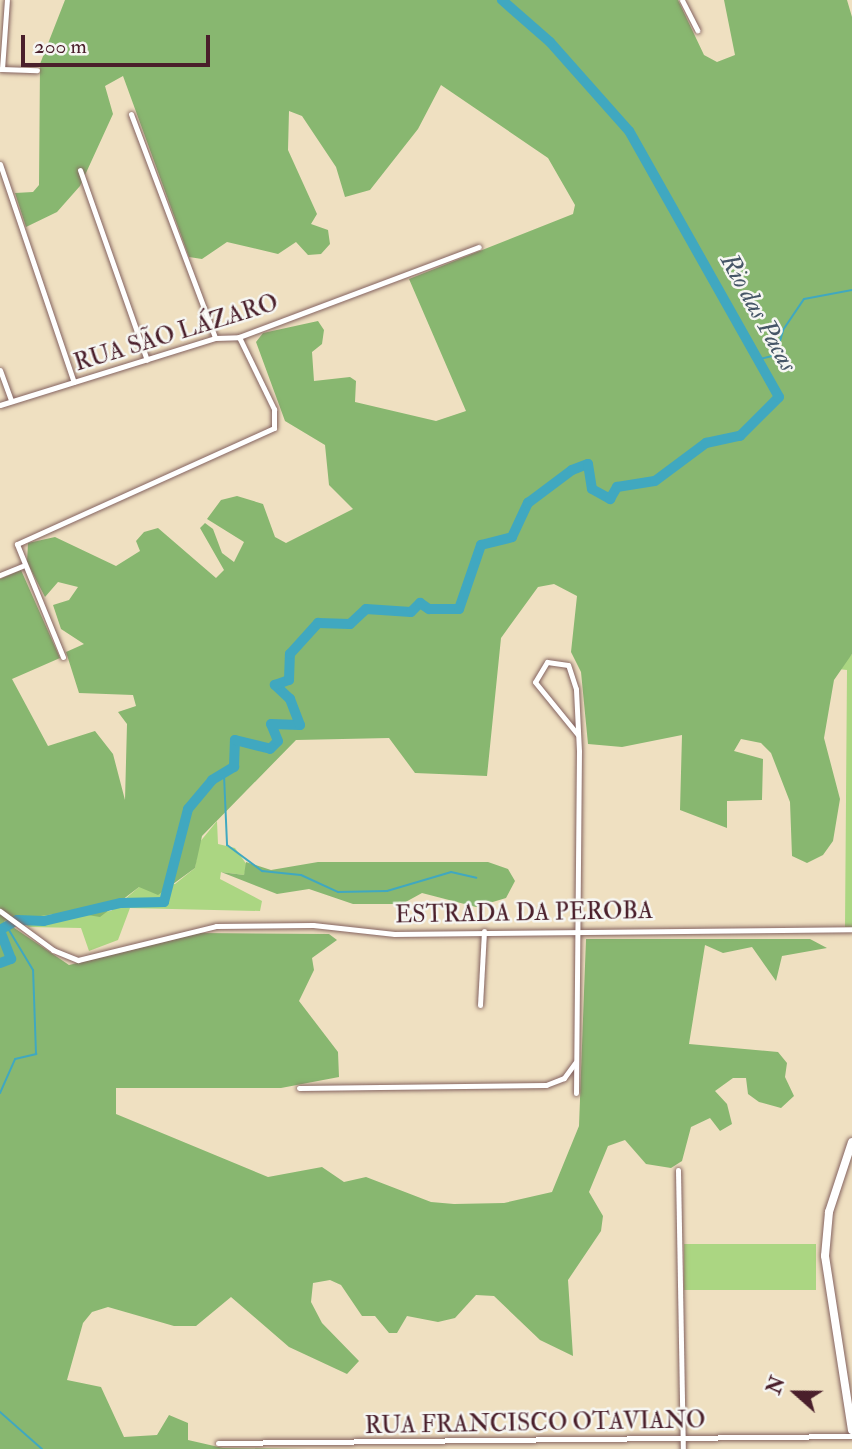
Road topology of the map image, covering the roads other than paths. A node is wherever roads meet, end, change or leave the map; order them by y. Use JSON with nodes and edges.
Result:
{"nodes":[{"id":1,"x":7,"y":0,"type":"edge"},
{"id":2,"x":682,"y":0,"type":"edge"},
{"id":3,"x":697,"y":30,"type":"dead end"},
{"id":4,"x":1,"y":69,"type":"edge"},
{"id":5,"x":37,"y":70,"type":"dead end"},
{"id":6,"x":131,"y":114,"type":"dead end"},
{"id":7,"x":0,"y":164,"type":"edge"},
{"id":8,"x":80,"y":170,"type":"dead end"},
{"id":9,"x":478,"y":248,"type":"dead end"},
{"id":10,"x":239,"y":337,"type":"junction"},
{"id":11,"x":215,"y":338,"type":"junction"},
{"id":12,"x":148,"y":360,"type":"junction"},
{"id":13,"x":0,"y":370,"type":"edge"},
{"id":14,"x":74,"y":382,"type":"junction"},
{"id":15,"x":10,"y":401,"type":"junction"},
{"id":16,"x":0,"y":405,"type":"edge"},
{"id":17,"x":22,"y":566,"type":"junction"},
{"id":18,"x":0,"y":575,"type":"edge"},
{"id":19,"x":63,"y":657,"type":"dead end"},
{"id":20,"x":578,"y":735,"type":"junction"},
{"id":21,"x":0,"y":911,"type":"edge"},
{"id":22,"x":577,"y":929,"type":"junction"},
{"id":23,"x":852,"y":929,"type":"edge"},
{"id":24,"x":484,"y":931,"type":"junction"},
{"id":25,"x":480,"y":1004,"type":"dead end"},
{"id":26,"x":576,"y":1062,"type":"junction"},
{"id":27,"x":299,"y":1088,"type":"dead end"},
{"id":28,"x":576,"y":1093,"type":"dead end"},
{"id":29,"x":852,"y":1142,"type":"edge"},
{"id":30,"x":678,"y":1170,"type":"dead end"},
{"id":31,"x":852,"y":1430,"type":"edge"},
{"id":32,"x":852,"y":1436,"type":"edge"},
{"id":33,"x":683,"y":1438,"type":"junction"},
{"id":34,"x":218,"y":1443,"type":"dead end"},
{"id":35,"x":362,"y":1446,"type":"edge"},
{"id":36,"x":683,"y":1449,"type":"edge"}],
"edges":[{"from":1,"to":4,"type":"street"},
{"from":2,"to":3,"type":"street"},
{"from":4,"to":5,"type":"street"},
{"from":6,"to":11,"type":"street"},
{"from":7,"to":14,"type":"street"},
{"from":8,"to":12,"type":"street"},
{"from":9,"to":10,"type":"street","name":"RUA SÃO LÁZARO"},
{"from":10,"to":11,"type":"street","name":"RUA SÃO LÁZARO"},
{"from":10,"to":17,"type":"street"},
{"from":11,"to":12,"type":"street","name":"RUA SÃO LÁZARO"},
{"from":12,"to":14,"type":"street","name":"RUA SÃO LÁZARO"},
{"from":13,"to":15,"type":"street"},
{"from":14,"to":15,"type":"street","name":"RUA SÃO LÁZARO"},
{"from":15,"to":16,"type":"street","name":"RUA SÃO LÁZARO"},
{"from":17,"to":18,"type":"street"},
{"from":17,"to":19,"type":"street"},
{"from":20,"to":20,"type":"street"},
{"from":20,"to":22,"type":"street"},
{"from":21,"to":24,"type":"street","name":"ESTRADA DA PEROBA"},
{"from":22,"to":23,"type":"street","name":"ESTRADA DA PEROBA"},
{"from":22,"to":24,"type":"street","name":"ESTRADA DA PEROBA"},
{"from":22,"to":26,"type":"street"},
{"from":24,"to":25,"type":"street"},
{"from":26,"to":27,"type":"street"},
{"from":26,"to":28,"type":"street"},
{"from":29,"to":31,"type":"main road"},
{"from":30,"to":33,"type":"street"},
{"from":32,"to":33,"type":"street","name":"RUA FRANCISCO OTAVIANO"},
{"from":33,"to":35,"type":"street","name":"RUA FRANCISCO OTAVIANO"},
{"from":33,"to":36,"type":"street"},
{"from":34,"to":35,"type":"street","name":"RUA FRANCISCO OTAVIANO"}]}
